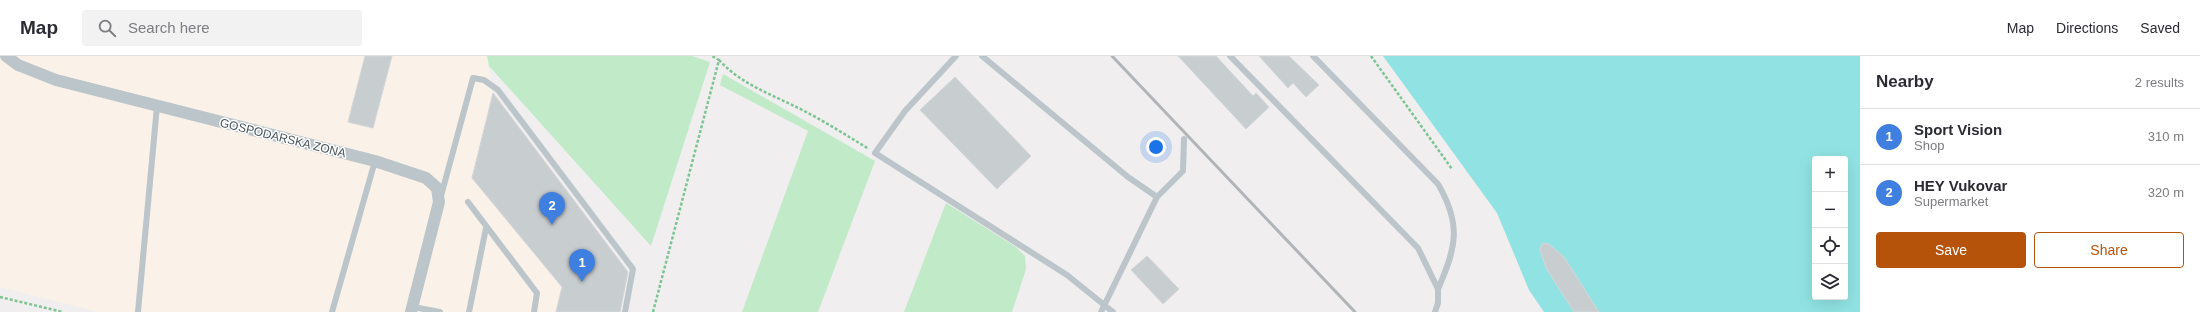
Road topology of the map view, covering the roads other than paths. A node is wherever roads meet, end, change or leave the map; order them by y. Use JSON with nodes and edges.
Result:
{"nodes":[{"id":1,"x":6,"y":56,"type":"edge"},
{"id":2,"x":956,"y":56,"type":"edge"},
{"id":3,"x":982,"y":56,"type":"edge"},
{"id":4,"x":1230,"y":56,"type":"edge"},
{"id":5,"x":1313,"y":56,"type":"edge"},
{"id":6,"x":157,"y":106,"type":"junction"},
{"id":7,"x":1184,"y":139,"type":"dead end"},
{"id":8,"x":374,"y":162,"type":"junction"},
{"id":9,"x":1157,"y":197,"type":"junction"},
{"id":10,"x":439,"y":202,"type":"junction"},
{"id":11,"x":468,"y":202,"type":"dead end"},
{"id":12,"x":486,"y":228,"type":"junction"},
{"id":13,"x":1438,"y":289,"type":"junction"},
{"id":14,"x":412,"y":309,"type":"edge"},
{"id":15,"x":1103,"y":309,"type":"edge"},
{"id":16,"x":138,"y":312,"type":"edge"},
{"id":17,"x":332,"y":312,"type":"edge"},
{"id":18,"x":440,"y":312,"type":"edge"},
{"id":19,"x":469,"y":312,"type":"edge"},
{"id":20,"x":534,"y":312,"type":"edge"},
{"id":21,"x":625,"y":312,"type":"edge"},
{"id":22,"x":1113,"y":312,"type":"edge"},
{"id":23,"x":1435,"y":312,"type":"edge"}],
"edges":[{"from":1,"to":6,"type":"street","name":"GOSPODARSKA ZONA"},
{"from":2,"to":15,"type":"lane"},
{"from":3,"to":9,"type":"lane"},
{"from":4,"to":13,"type":"lane"},
{"from":5,"to":13,"type":"lane"},
{"from":6,"to":8,"type":"street","name":"GOSPODARSKA ZONA"},
{"from":6,"to":16,"type":"lane"},
{"from":7,"to":9,"type":"lane"},
{"from":8,"to":10,"type":"street","name":"GOSPODARSKA ZONA"},
{"from":8,"to":17,"type":"lane"},
{"from":9,"to":15,"type":"lane"},
{"from":10,"to":14,"type":"street"},
{"from":10,"to":21,"type":"lane"},
{"from":11,"to":12,"type":"lane"},
{"from":12,"to":19,"type":"lane"},
{"from":12,"to":20,"type":"lane"},
{"from":13,"to":23,"type":"lane"},
{"from":14,"to":18,"type":"lane"},
{"from":15,"to":22,"type":"lane"}]}
